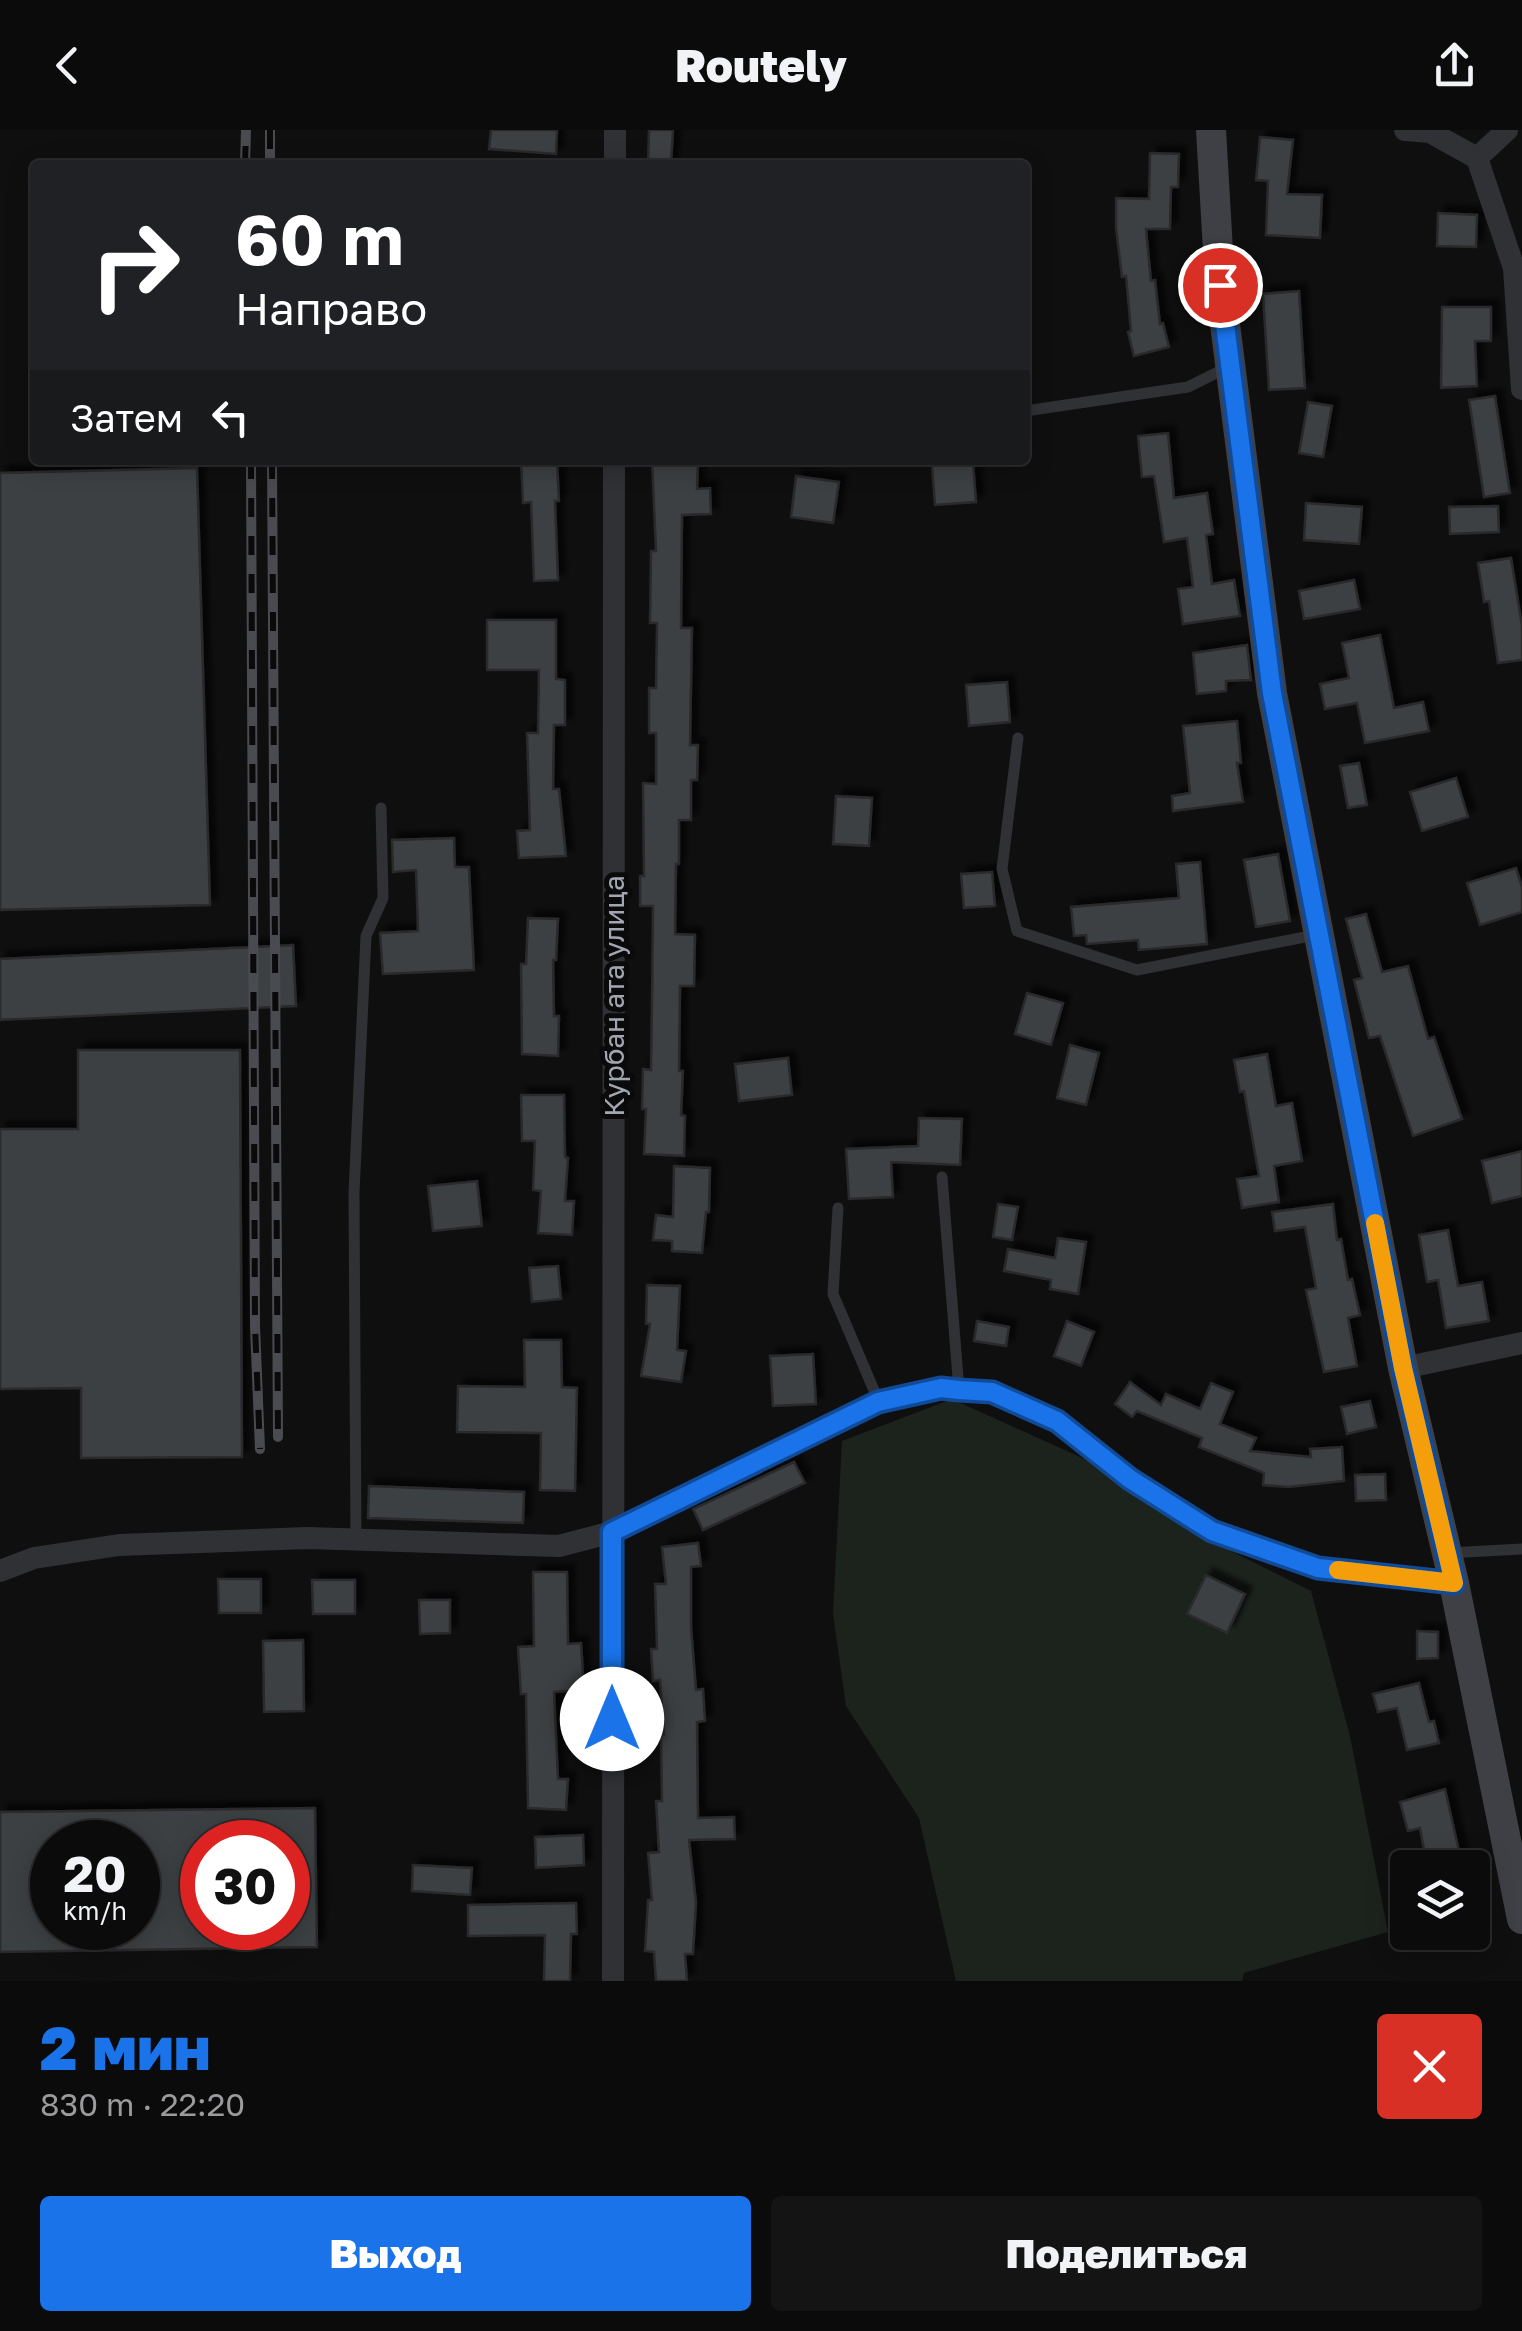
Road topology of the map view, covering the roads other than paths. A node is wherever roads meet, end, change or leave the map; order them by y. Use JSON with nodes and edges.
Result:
{"nodes":[{"id":1,"x":615,"y":130,"type":"edge"},
{"id":2,"x":1210,"y":130,"type":"edge"},
{"id":3,"x":1405,"y":130,"type":"edge"},
{"id":4,"x":1507,"y":130,"type":"edge"},
{"id":5,"x":1478,"y":158,"type":"junction"},
{"id":6,"x":614,"y":160,"type":"edge"},
{"id":7,"x":1230,"y":366,"type":"junction"},
{"id":8,"x":1522,"y":389,"type":"edge"},
{"id":9,"x":1030,"y":410,"type":"edge"},
{"id":10,"x":614,"y":465,"type":"edge"},
{"id":11,"x":1018,"y":738,"type":"dead end"},
{"id":12,"x":381,"y":808,"type":"dead end"},
{"id":13,"x":1319,"y":934,"type":"junction"},
{"id":14,"x":942,"y":1177,"type":"dead end"},
{"id":15,"x":838,"y":1208,"type":"dead end"},
{"id":16,"x":1522,"y":1343,"type":"edge"},
{"id":17,"x":1403,"y":1368,"type":"junction"},
{"id":18,"x":959,"y":1390,"type":"junction"},
{"id":19,"x":878,"y":1402,"type":"junction"},
{"id":20,"x":612,"y":1532,"type":"junction"},
{"id":21,"x":356,"y":1540,"type":"junction"},
{"id":22,"x":1522,"y":1548,"type":"edge"},
{"id":23,"x":1451,"y":1568,"type":"junction"},
{"id":24,"x":0,"y":1570,"type":"edge"},
{"id":25,"x":1522,"y":1920,"type":"edge"},
{"id":26,"x":613,"y":1981,"type":"edge"}],
"edges":[{"from":1,"to":6,"type":"street"},
{"from":2,"to":7,"type":"main road"},
{"from":3,"to":5,"type":"street"},
{"from":4,"to":5,"type":"street"},
{"from":5,"to":8,"type":"street"},
{"from":7,"to":9,"type":"lane"},
{"from":7,"to":13,"type":"main road"},
{"from":10,"to":20,"type":"street","name":"Курбан ата улица"},
{"from":11,"to":13,"type":"lane"},
{"from":12,"to":21,"type":"lane"},
{"from":13,"to":17,"type":"main road"},
{"from":14,"to":18,"type":"lane"},
{"from":15,"to":19,"type":"lane"},
{"from":16,"to":17,"type":"street"},
{"from":17,"to":23,"type":"main road"},
{"from":18,"to":19,"type":"street"},
{"from":18,"to":23,"type":"street"},
{"from":19,"to":20,"type":"street"},
{"from":20,"to":21,"type":"street"},
{"from":20,"to":26,"type":"street","name":"Курбан ата улица"},
{"from":21,"to":24,"type":"street"},
{"from":22,"to":23,"type":"lane"},
{"from":23,"to":25,"type":"main road"}]}
